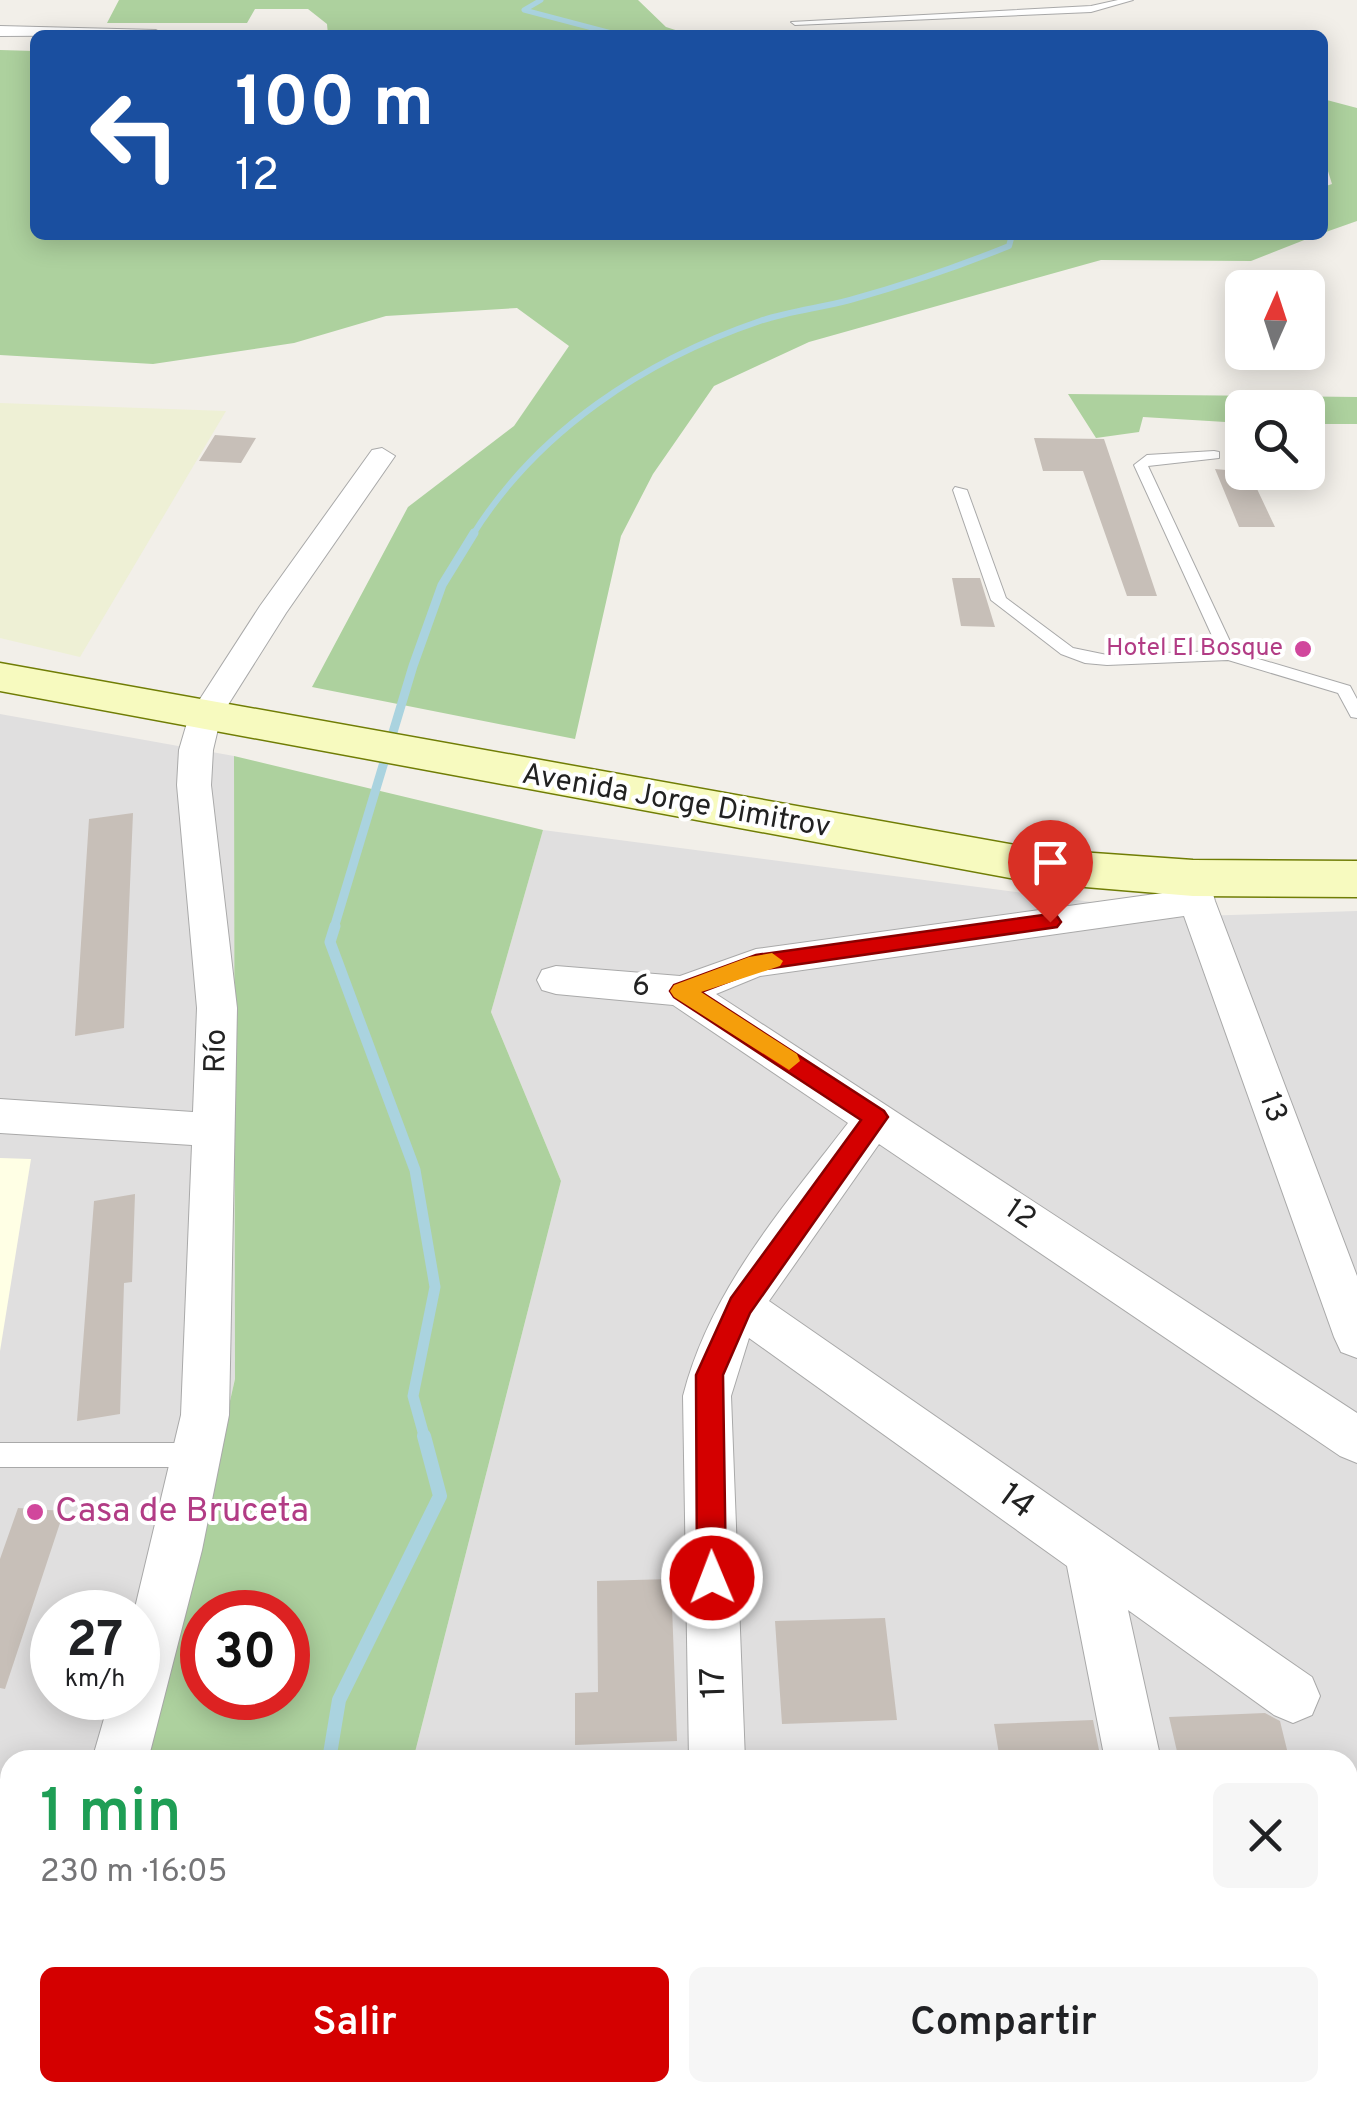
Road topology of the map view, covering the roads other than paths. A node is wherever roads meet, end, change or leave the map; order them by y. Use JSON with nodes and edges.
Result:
{"nodes":[{"id":1,"x":1129,"y":0,"type":"edge"},
{"id":2,"x":795,"y":22,"type":"dead end"},
{"id":3,"x":0,"y":31,"type":"edge"},
{"id":4,"x":30,"y":32,"type":"edge"},
{"id":5,"x":0,"y":43,"type":"edge"},
{"id":6,"x":30,"y":44,"type":"edge"},
{"id":7,"x":1214,"y":455,"type":"dead end"},
{"id":8,"x":382,"y":456,"type":"dead end"},
{"id":9,"x":960,"y":490,"type":"dead end"},
{"id":10,"x":1228,"y":655,"type":"junction"},
{"id":11,"x":0,"y":678,"type":"edge"},
{"id":12,"x":0,"y":701,"type":"edge"},
{"id":13,"x":1357,"y":713,"type":"edge"},
{"id":14,"x":202,"y":726,"type":"junction"},
{"id":15,"x":1357,"y":879,"type":"edge"},
{"id":16,"x":1195,"y":890,"type":"junction"},
{"id":17,"x":1357,"y":901,"type":"edge"},
{"id":18,"x":556,"y":980,"type":"dead end"},
{"id":19,"x":682,"y":991,"type":"junction"},
{"id":20,"x":0,"y":1116,"type":"edge"},
{"id":21,"x":876,"y":1117,"type":"junction"},
{"id":22,"x":215,"y":1130,"type":"junction"},
{"id":23,"x":740,"y":1306,"type":"junction"},
{"id":24,"x":1354,"y":1319,"type":"edge"},
{"id":25,"x":1357,"y":1440,"type":"edge"},
{"id":26,"x":0,"y":1455,"type":"edge"},
{"id":27,"x":197,"y":1455,"type":"junction"},
{"id":28,"x":1090,"y":1556,"type":"junction"},
{"id":29,"x":160,"y":1612,"type":"edge"},
{"id":30,"x":1293,"y":1696,"type":"dead end"},
{"id":31,"x":131,"y":1720,"type":"edge"},
{"id":32,"x":123,"y":1750,"type":"edge"},
{"id":33,"x":717,"y":1750,"type":"edge"},
{"id":34,"x":1131,"y":1750,"type":"edge"}],
"edges":[{"from":1,"to":2,"type":"lane"},
{"from":3,"to":4,"type":"street"},
{"from":5,"to":6,"type":"street"},
{"from":7,"to":10,"type":"lane"},
{"from":8,"to":14,"type":"street","name":"Río"},
{"from":9,"to":10,"type":"lane"},
{"from":10,"to":13,"type":"lane"},
{"from":11,"to":14,"type":"main road","name":"Avenida Jorge Dimitrov"},
{"from":12,"to":14,"type":"main road","name":"Avenida Jorge Dimitrov"},
{"from":14,"to":16,"type":"main road","name":"Avenida Jorge Dimitrov"},
{"from":14,"to":22,"type":"street","name":"Río"},
{"from":15,"to":16,"type":"main road","name":"Avenida Jorge Dimitrov"},
{"from":16,"to":17,"type":"main road","name":"Avenida Jorge Dimitrov"},
{"from":16,"to":19,"type":"street","name":"6"},
{"from":16,"to":24,"type":"street","name":"13"},
{"from":18,"to":19,"type":"street","name":"6"},
{"from":19,"to":21,"type":"street","name":"12"},
{"from":20,"to":22,"type":"street"},
{"from":21,"to":23,"type":"street","name":"17"},
{"from":21,"to":25,"type":"street","name":"12"},
{"from":22,"to":27,"type":"street","name":"Río"},
{"from":23,"to":28,"type":"street","name":"14"},
{"from":23,"to":33,"type":"street","name":"17"},
{"from":26,"to":27,"type":"lane"},
{"from":27,"to":29,"type":"street","name":"Río"},
{"from":28,"to":30,"type":"street","name":"14"},
{"from":28,"to":34,"type":"street"},
{"from":31,"to":32,"type":"street","name":"Río"}]}
